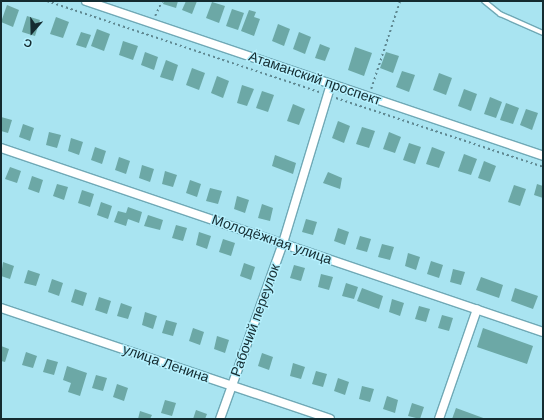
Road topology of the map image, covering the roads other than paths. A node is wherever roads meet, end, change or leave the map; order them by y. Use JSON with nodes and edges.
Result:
{"nodes":[{"id":1,"x":86,"y":1,"type":"edge"},
{"id":2,"x":484,"y":1,"type":"edge"},
{"id":3,"x":543,"y":33,"type":"edge"},
{"id":4,"x":331,"y":84,"type":"junction"},
{"id":5,"x":1,"y":148,"type":"edge"},
{"id":6,"x":543,"y":156,"type":"edge"},
{"id":7,"x":283,"y":243,"type":"junction"},
{"id":8,"x":1,"y":308,"type":"edge"},
{"id":9,"x":477,"y":309,"type":"junction"},
{"id":10,"x":543,"y":332,"type":"edge"},
{"id":11,"x":231,"y":385,"type":"junction"},
{"id":12,"x":220,"y":419,"type":"edge"},
{"id":13,"x":330,"y":419,"type":"edge"},
{"id":14,"x":439,"y":419,"type":"edge"}],
"edges":[{"from":1,"to":4,"type":"street","name":"Атаманский проспект"},
{"from":2,"to":3,"type":"lane"},
{"from":4,"to":6,"type":"street","name":"Атаманский проспект"},
{"from":4,"to":7,"type":"street","name":"Рабочий переулок"},
{"from":5,"to":7,"type":"street","name":"Молодёжная улица"},
{"from":7,"to":9,"type":"street","name":"Молодёжная улица"},
{"from":7,"to":11,"type":"street","name":"Рабочий переулок"},
{"from":8,"to":11,"type":"street","name":"улица Ленина"},
{"from":9,"to":10,"type":"street","name":"Молодёжная улица"},
{"from":9,"to":14,"type":"street"},
{"from":11,"to":12,"type":"street","name":"Рабочий переулок"},
{"from":11,"to":13,"type":"street","name":"улица Ленина"}]}
